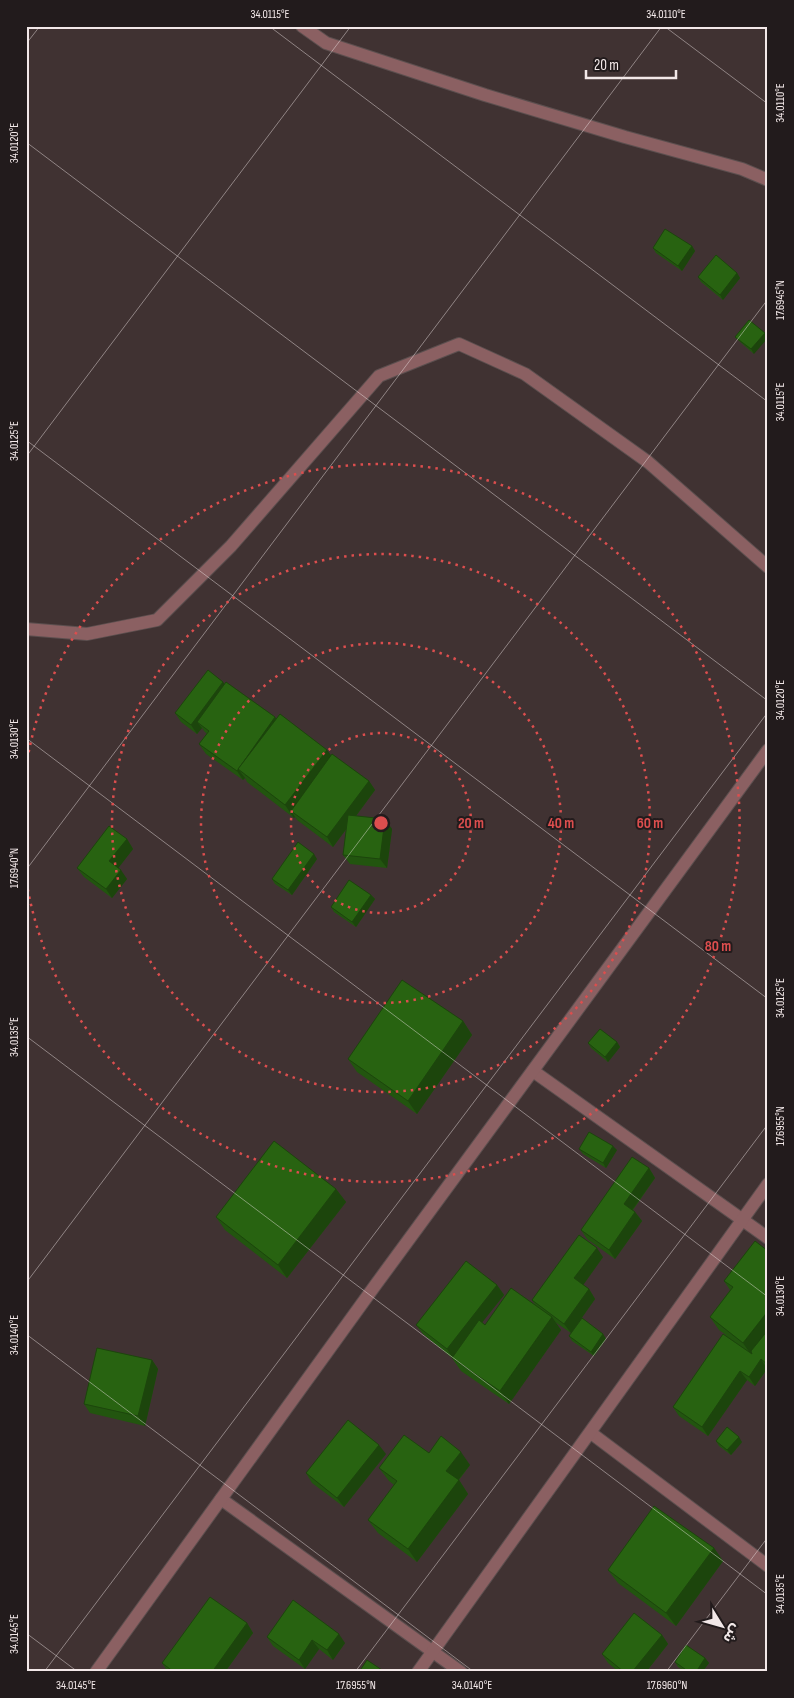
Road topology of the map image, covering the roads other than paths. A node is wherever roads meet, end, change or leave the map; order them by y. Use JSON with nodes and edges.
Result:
{"nodes":[{"id":1,"x":302,"y":26,"type":"edge"},
{"id":2,"x":768,"y":180,"type":"edge"},
{"id":3,"x":768,"y":567,"type":"edge"},
{"id":4,"x":26,"y":629,"type":"edge"},
{"id":5,"x":768,"y":750,"type":"edge"},
{"id":6,"x":532,"y":1071,"type":"junction"},
{"id":7,"x":768,"y":1184,"type":"edge"},
{"id":8,"x":742,"y":1219,"type":"junction"},
{"id":9,"x":768,"y":1238,"type":"edge"},
{"id":10,"x":591,"y":1433,"type":"junction"},
{"id":11,"x":221,"y":1499,"type":"junction"},
{"id":12,"x":768,"y":1566,"type":"edge"},
{"id":13,"x":432,"y":1652,"type":"junction"},
{"id":14,"x":96,"y":1672,"type":"edge"},
{"id":15,"x":418,"y":1672,"type":"edge"},
{"id":16,"x":461,"y":1672,"type":"edge"}],
"edges":[{"from":1,"to":2,"type":"street"},
{"from":3,"to":4,"type":"street"},
{"from":5,"to":6,"type":"street"},
{"from":6,"to":8,"type":"street"},
{"from":6,"to":11,"type":"street"},
{"from":7,"to":8,"type":"street"},
{"from":8,"to":9,"type":"street"},
{"from":8,"to":10,"type":"street"},
{"from":10,"to":12,"type":"street"},
{"from":10,"to":13,"type":"street"},
{"from":11,"to":13,"type":"street"},
{"from":11,"to":14,"type":"street"},
{"from":13,"to":15,"type":"street"},
{"from":13,"to":16,"type":"street"}]}
